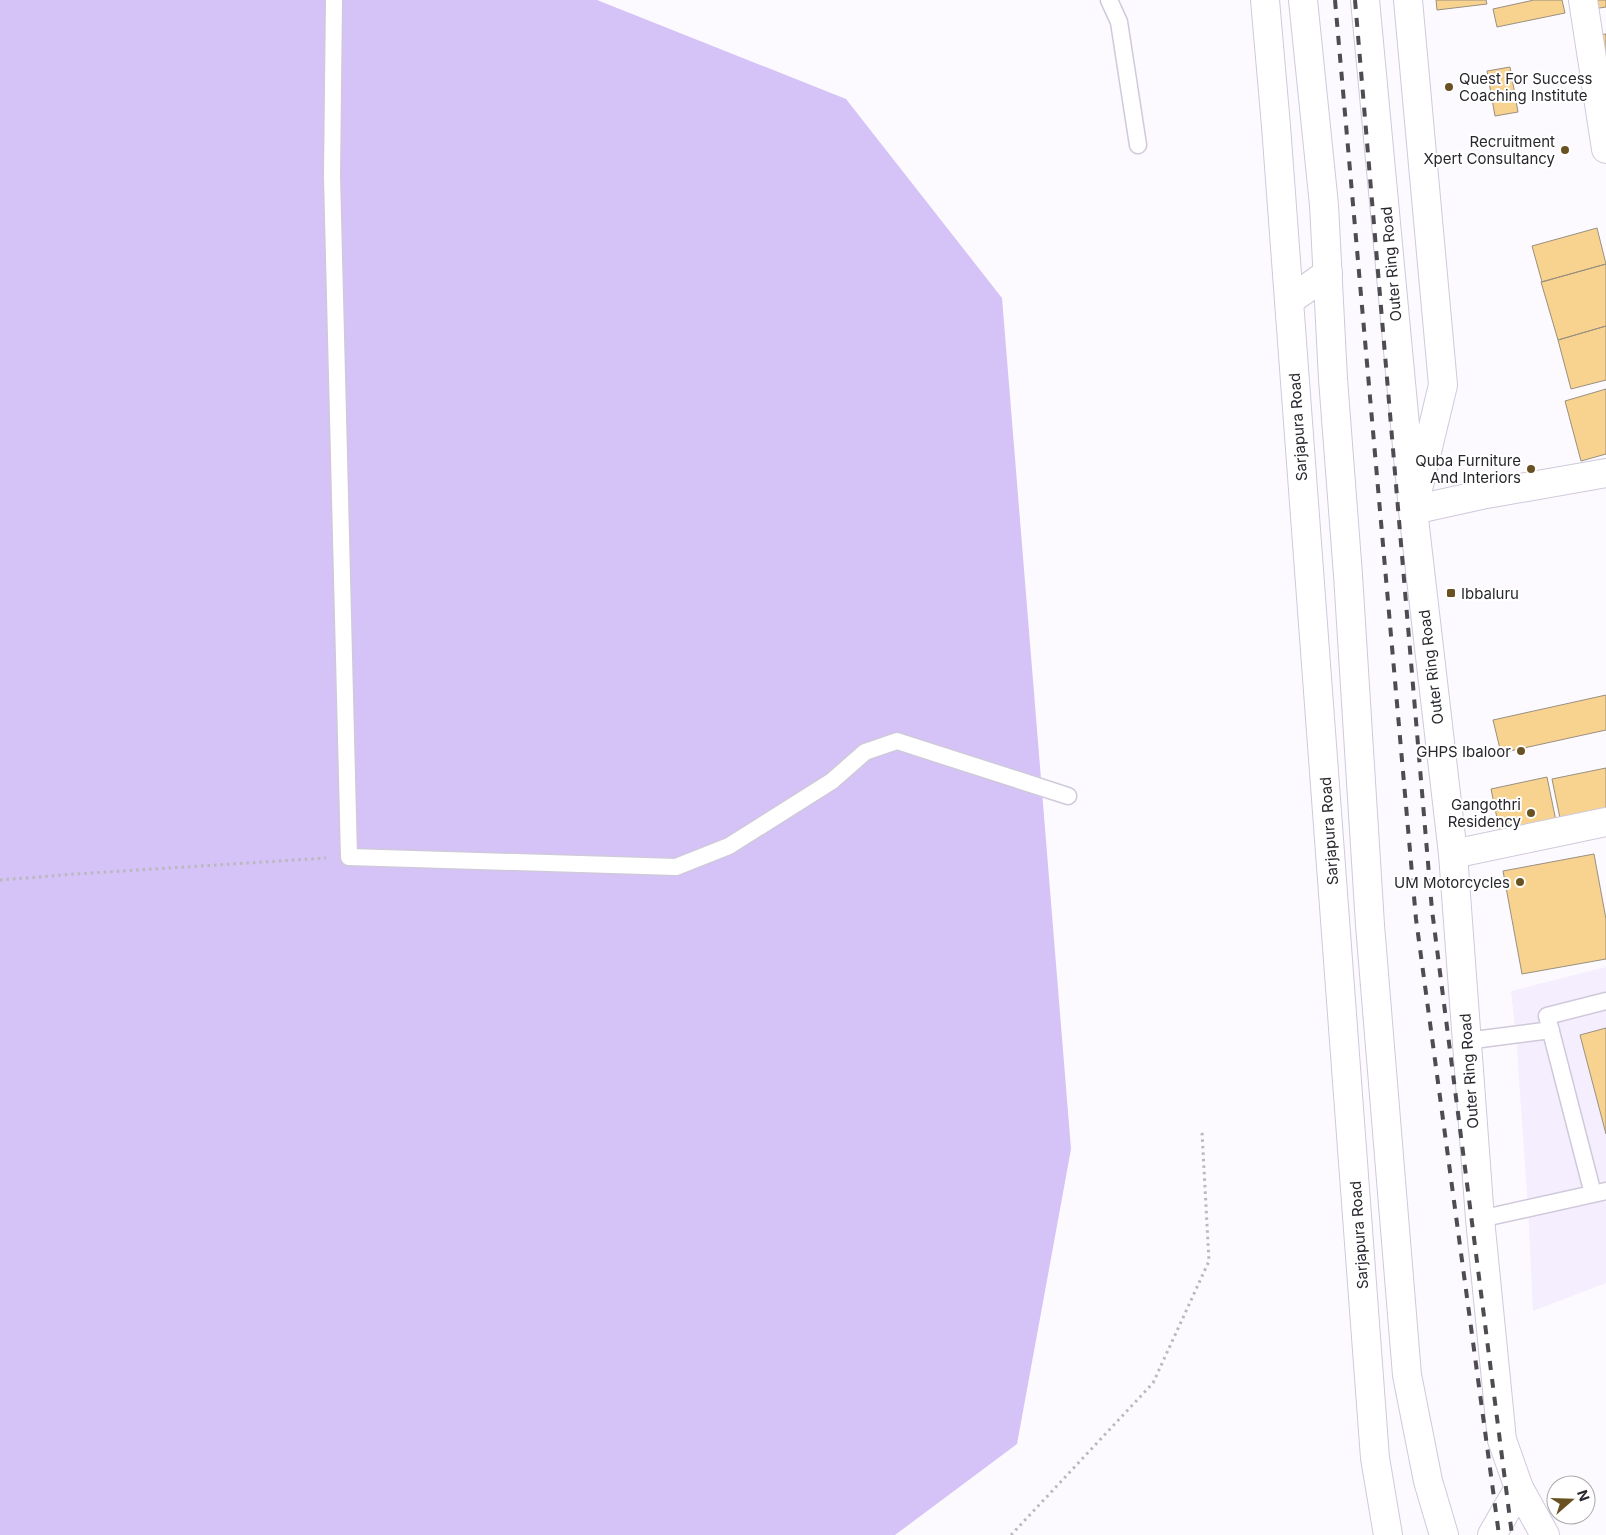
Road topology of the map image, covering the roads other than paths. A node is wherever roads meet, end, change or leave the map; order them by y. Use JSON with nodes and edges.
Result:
{"nodes":[{"id":1,"x":334,"y":0,"type":"edge"},
{"id":2,"x":1108,"y":0,"type":"edge"},
{"id":3,"x":1265,"y":0,"type":"edge"},
{"id":4,"x":1303,"y":0,"type":"edge"},
{"id":5,"x":1365,"y":0,"type":"edge"},
{"id":6,"x":1408,"y":0,"type":"edge"},
{"id":7,"x":1583,"y":0,"type":"edge"},
{"id":8,"x":1138,"y":145,"type":"dead end"},
{"id":9,"x":1606,"y":149,"type":"edge"},
{"id":10,"x":1328,"y":273,"type":"junction"},
{"id":11,"x":1289,"y":301,"type":"junction"},
{"id":12,"x":1606,"y":473,"type":"edge"},
{"id":13,"x":1413,"y":510,"type":"junction"},
{"id":14,"x":1068,"y":796,"type":"dead end"},
{"id":15,"x":1606,"y":822,"type":"edge"},
{"id":16,"x":1453,"y":854,"type":"junction"},
{"id":17,"x":1606,"y":1001,"type":"edge"},
{"id":18,"x":1551,"y":1030,"type":"junction"},
{"id":19,"x":1466,"y":1041,"type":"junction"},
{"id":20,"x":1600,"y":1192,"type":"edge"},
{"id":21,"x":1480,"y":1219,"type":"junction"},
{"id":22,"x":1519,"y":1488,"type":"junction"},
{"id":23,"x":1388,"y":1535,"type":"edge"},
{"id":24,"x":1444,"y":1535,"type":"edge"},
{"id":25,"x":1492,"y":1535,"type":"edge"},
{"id":26,"x":1545,"y":1535,"type":"edge"}],
"edges":[{"from":1,"to":14,"type":"lane"},
{"from":2,"to":8,"type":"lane"},
{"from":3,"to":11,"type":"main road","name":"Sarjapura Road"},
{"from":4,"to":10,"type":"main road"},
{"from":5,"to":13,"type":"main road","name":"Outer Ring Road"},
{"from":6,"to":13,"type":"main road"},
{"from":7,"to":9,"type":"main road"},
{"from":10,"to":11,"type":"main road"},
{"from":10,"to":24,"type":"main road"},
{"from":11,"to":23,"type":"main road","name":"Sarjapura Road"},
{"from":12,"to":13,"type":"main road"},
{"from":13,"to":16,"type":"main road","name":"Outer Ring Road"},
{"from":15,"to":16,"type":"main road"},
{"from":16,"to":19,"type":"main road","name":"Outer Ring Road"},
{"from":17,"to":18,"type":"lane"},
{"from":18,"to":19,"type":"lane"},
{"from":18,"to":20,"type":"lane"},
{"from":19,"to":21,"type":"main road","name":"Outer Ring Road"},
{"from":20,"to":21,"type":"lane"},
{"from":21,"to":22,"type":"main road","name":"Outer Ring Road"},
{"from":22,"to":25,"type":"main road"},
{"from":22,"to":26,"type":"main road","name":"Outer Ring Road"}]}
